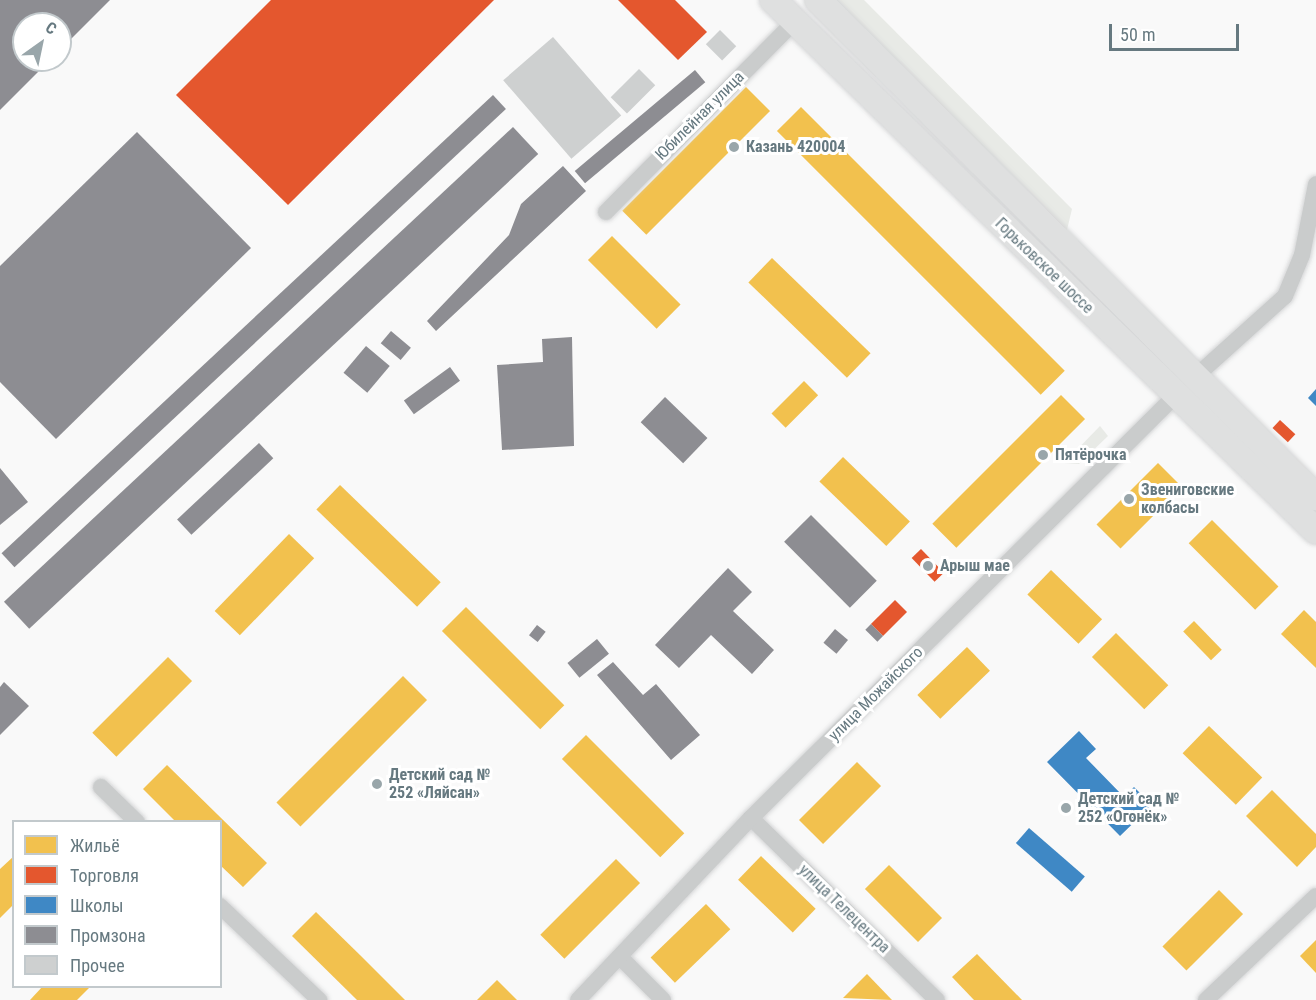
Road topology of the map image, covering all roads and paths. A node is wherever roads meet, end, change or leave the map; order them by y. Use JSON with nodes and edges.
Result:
{"nodes":[{"id":1,"x":773,"y":0,"type":"edge"},
{"id":2,"x":818,"y":0,"type":"edge"},
{"id":3,"x":795,"y":21,"type":"junction"},
{"id":4,"x":1316,"y":184,"type":"edge"},
{"id":5,"x":606,"y":212,"type":"dead end"},
{"id":6,"x":1186,"y":386,"type":"junction"},
{"id":7,"x":1316,"y":497,"type":"edge"},
{"id":8,"x":1316,"y":531,"type":"edge"},
{"id":9,"x":102,"y":788,"type":"dead end"},
{"id":10,"x":751,"y":818,"type":"junction"},
{"id":11,"x":135,"y":820,"type":"edge"},
{"id":12,"x":1316,"y":896,"type":"edge"},
{"id":13,"x":222,"y":908,"type":"edge"},
{"id":14,"x":620,"y":957,"type":"junction"},
{"id":15,"x":319,"y":1000,"type":"edge"},
{"id":16,"x":578,"y":1000,"type":"edge"},
{"id":17,"x":663,"y":1000,"type":"edge"},
{"id":18,"x":937,"y":1000,"type":"edge"},
{"id":19,"x":1206,"y":1000,"type":"edge"}],
"edges":[{"from":1,"to":3,"type":"main road","name":"Горьковское шоссе"},
{"from":2,"to":6,"type":"main road","name":"Горьковское шоссе"},
{"from":3,"to":5,"type":"street","name":"Юбилейная улица"},
{"from":3,"to":6,"type":"main road","name":"Горьковское шоссе"},
{"from":4,"to":6,"type":"street","name":"улица Можайского"},
{"from":6,"to":7,"type":"main road","name":"Горьковское шоссе"},
{"from":6,"to":8,"type":"main road","name":"Горьковское шоссе"},
{"from":6,"to":10,"type":"street","name":"улица Можайского"},
{"from":9,"to":11,"type":"street"},
{"from":10,"to":14,"type":"street","name":"улица Можайского"},
{"from":10,"to":18,"type":"street","name":"улица Телецентра"},
{"from":12,"to":19,"type":"street"},
{"from":13,"to":15,"type":"street"},
{"from":14,"to":16,"type":"street","name":"улица Можайского"},
{"from":14,"to":17,"type":"street"}]}
